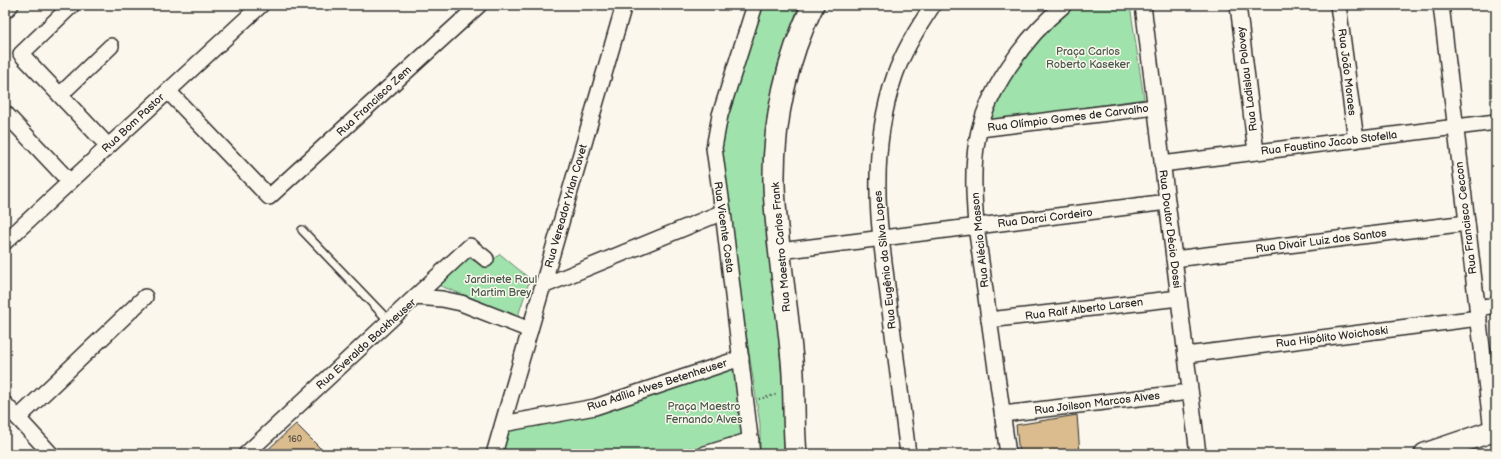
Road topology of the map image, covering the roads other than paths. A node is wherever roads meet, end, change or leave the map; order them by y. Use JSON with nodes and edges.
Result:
{"nodes":[{"id":1,"x":11,"y":5,"type":"edge"},
{"id":2,"x":72,"y":5,"type":"edge"},
{"id":3,"x":261,"y":5,"type":"edge"},
{"id":4,"x":479,"y":5,"type":"edge"},
{"id":5,"x":624,"y":5,"type":"edge"},
{"id":6,"x":755,"y":5,"type":"edge"},
{"id":7,"x":813,"y":5,"type":"edge"},
{"id":8,"x":932,"y":5,"type":"edge"},
{"id":9,"x":1143,"y":5,"type":"edge"},
{"id":10,"x":1238,"y":5,"type":"edge"},
{"id":11,"x":1338,"y":5,"type":"edge"},
{"id":12,"x":1441,"y":5,"type":"edge"},
{"id":13,"x":1056,"y":7,"type":"edge"},
{"id":14,"x":5,"y":11,"type":"edge"},
{"id":15,"x":111,"y":46,"type":"dead end"},
{"id":16,"x":168,"y":91,"type":"junction"},
{"id":17,"x":60,"y":95,"type":"junction"},
{"id":18,"x":1155,"y":107,"type":"junction"},
{"id":19,"x":5,"y":113,"type":"edge"},
{"id":20,"x":1496,"y":122,"type":"edge"},
{"id":21,"x":1455,"y":127,"type":"junction"},
{"id":22,"x":980,"y":129,"type":"junction"},
{"id":23,"x":1356,"y":140,"type":"junction"},
{"id":24,"x":108,"y":146,"type":"junction"},
{"id":25,"x":1256,"y":152,"type":"junction"},
{"id":26,"x":1162,"y":164,"type":"junction"},
{"id":27,"x":70,"y":182,"type":"junction"},
{"id":28,"x":1167,"y":202,"type":"junction"},
{"id":29,"x":723,"y":212,"type":"junction"},
{"id":30,"x":1467,"y":223,"type":"junction"},
{"id":31,"x":976,"y":226,"type":"junction"},
{"id":32,"x":302,"y":230,"type":"dead end"},
{"id":33,"x":881,"y":238,"type":"junction"},
{"id":34,"x":5,"y":242,"type":"edge"},
{"id":35,"x":780,"y":251,"type":"junction"},
{"id":36,"x":486,"y":259,"type":"dead end"},
{"id":37,"x":1174,"y":259,"type":"junction"},
{"id":38,"x":543,"y":286,"type":"junction"},
{"id":39,"x":145,"y":297,"type":"dead end"},
{"id":40,"x":415,"y":297,"type":"junction"},
{"id":41,"x":1179,"y":298,"type":"junction"},
{"id":42,"x":1496,"y":305,"type":"edge"},
{"id":43,"x":1478,"y":313,"type":"junction"},
{"id":44,"x":989,"y":320,"type":"junction"},
{"id":45,"x":389,"y":321,"type":"junction"},
{"id":46,"x":530,"y":330,"type":"junction"},
{"id":47,"x":1186,"y":355,"type":"junction"},
{"id":48,"x":741,"y":358,"type":"junction"},
{"id":49,"x":1190,"y":392,"type":"junction"},
{"id":50,"x":5,"y":404,"type":"edge"},
{"id":51,"x":1003,"y":414,"type":"junction"},
{"id":52,"x":18,"y":418,"type":"junction"},
{"id":53,"x":503,"y":424,"type":"junction"},
{"id":54,"x":1494,"y":430,"type":"edge"},
{"id":55,"x":752,"y":447,"type":"edge"},
{"id":56,"x":701,"y":450,"type":"edge"},
{"id":57,"x":795,"y":451,"type":"edge"},
{"id":58,"x":51,"y":454,"type":"edge"},
{"id":59,"x":246,"y":454,"type":"edge"},
{"id":60,"x":494,"y":454,"type":"edge"},
{"id":61,"x":908,"y":454,"type":"edge"},
{"id":62,"x":1008,"y":454,"type":"edge"},
{"id":63,"x":1198,"y":454,"type":"edge"},
{"id":64,"x":1425,"y":454,"type":"edge"}],
"edges":[{"from":1,"to":14,"type":"street"},
{"from":2,"to":17,"type":"street"},
{"from":3,"to":16,"type":"street","name":"Rua Bom Pastor"},
{"from":4,"to":16,"type":"street","name":"Rua Francisco Zem"},
{"from":5,"to":38,"type":"street","name":"Rua Vereador Yrlan Cavet"},
{"from":6,"to":29,"type":"street","name":"Rua Vicente Costa"},
{"from":7,"to":35,"type":"main road","name":"Rua Maestro Carlos Frank"},
{"from":8,"to":33,"type":"street","name":"Rua Eugênio da Silva Lopes"},
{"from":9,"to":18,"type":"street","name":"Rua Doutor Décio Dossi"},
{"from":10,"to":25,"type":"street","name":"Rua Ladislau Polovey"},
{"from":11,"to":23,"type":"street","name":"Rua João Moraes"},
{"from":12,"to":21,"type":"street","name":"Rua Francisco Ceccon"},
{"from":13,"to":22,"type":"street","name":"Rua Alécio Masson"},
{"from":15,"to":17,"type":"street"},
{"from":16,"to":24,"type":"street","name":"Rua Bom Pastor"},
{"from":17,"to":24,"type":"street"},
{"from":18,"to":22,"type":"street","name":"Rua Olímpio Gomes de Carvalho"},
{"from":18,"to":26,"type":"street","name":"Rua Doutor Décio Dossi"},
{"from":19,"to":27,"type":"street"},
{"from":20,"to":21,"type":"street","name":"Rua Faustino Jacob Stofella"},
{"from":21,"to":23,"type":"street","name":"Rua Faustino Jacob Stofella"},
{"from":21,"to":30,"type":"street","name":"Rua Francisco Ceccon"},
{"from":22,"to":31,"type":"street","name":"Rua Alécio Masson"},
{"from":23,"to":25,"type":"street","name":"Rua Faustino Jacob Stofella"},
{"from":24,"to":27,"type":"street","name":"Rua Bom Pastor"},
{"from":25,"to":26,"type":"street","name":"Rua Faustino Jacob Stofella"},
{"from":26,"to":28,"type":"street","name":"Rua Doutor Décio Dossi"},
{"from":27,"to":34,"type":"street","name":"Rua Bom Pastor"},
{"from":28,"to":31,"type":"street","name":"Rua Darci Cordeiro"},
{"from":28,"to":37,"type":"street","name":"Rua Doutor Décio Dossi"},
{"from":29,"to":38,"type":"street"},
{"from":29,"to":48,"type":"street","name":"Rua Vicente Costa"},
{"from":30,"to":37,"type":"street","name":"Rua Divair Luiz dos Santos"},
{"from":30,"to":43,"type":"street","name":"Rua Francisco Ceccon"},
{"from":31,"to":33,"type":"street","name":"Rua Darci Cordeiro"},
{"from":31,"to":44,"type":"street","name":"Rua Alécio Masson"},
{"from":32,"to":45,"type":"lane"},
{"from":33,"to":35,"type":"street","name":"Rua Darci Cordeiro"},
{"from":33,"to":61,"type":"street","name":"Rua Eugênio da Silva Lopes"},
{"from":35,"to":57,"type":"main road","name":"Rua Maestro Carlos Frank"},
{"from":36,"to":40,"type":"street"},
{"from":37,"to":41,"type":"street","name":"Rua Doutor Décio Dossi"},
{"from":38,"to":46,"type":"street","name":"Rua Vereador Yrlan Cavet"},
{"from":39,"to":52,"type":"street"},
{"from":40,"to":45,"type":"street","name":"Rua Everaldo Backheuser"},
{"from":40,"to":46,"type":"street","name":"Rua Everaldo Backheuser"},
{"from":41,"to":44,"type":"street","name":"Rua Ralf Alberto Larsen"},
{"from":41,"to":47,"type":"street","name":"Rua Doutor Décio Dossi"},
{"from":42,"to":43,"type":"street","name":"Rua Hipólito Woichoski"},
{"from":43,"to":47,"type":"street","name":"Rua Hipólito Woichoski"},
{"from":43,"to":54,"type":"street","name":"Rua Francisco Ceccon"},
{"from":44,"to":51,"type":"street","name":"Rua Alécio Masson"},
{"from":45,"to":59,"type":"street","name":"Rua Everaldo Backheuser"},
{"from":46,"to":53,"type":"street","name":"Rua Vereador Yrlan Cavet"},
{"from":47,"to":49,"type":"street","name":"Rua Doutor Décio Dossi"},
{"from":48,"to":53,"type":"street","name":"Rua Adília Alves Betenheuser"},
{"from":48,"to":55,"type":"street","name":"Rua Vicente Costa"},
{"from":49,"to":51,"type":"street","name":"Rua Joilson Marcos Alves"},
{"from":49,"to":63,"type":"street","name":"Rua Doutor Décio Dossi"},
{"from":50,"to":52,"type":"street"},
{"from":51,"to":62,"type":"street","name":"Rua Alécio Masson"},
{"from":52,"to":58,"type":"street"},
{"from":53,"to":60,"type":"street","name":"Rua Vereador Yrlan Cavet"},
{"from":54,"to":64,"type":"main road"},
{"from":55,"to":56,"type":"street"}]}
